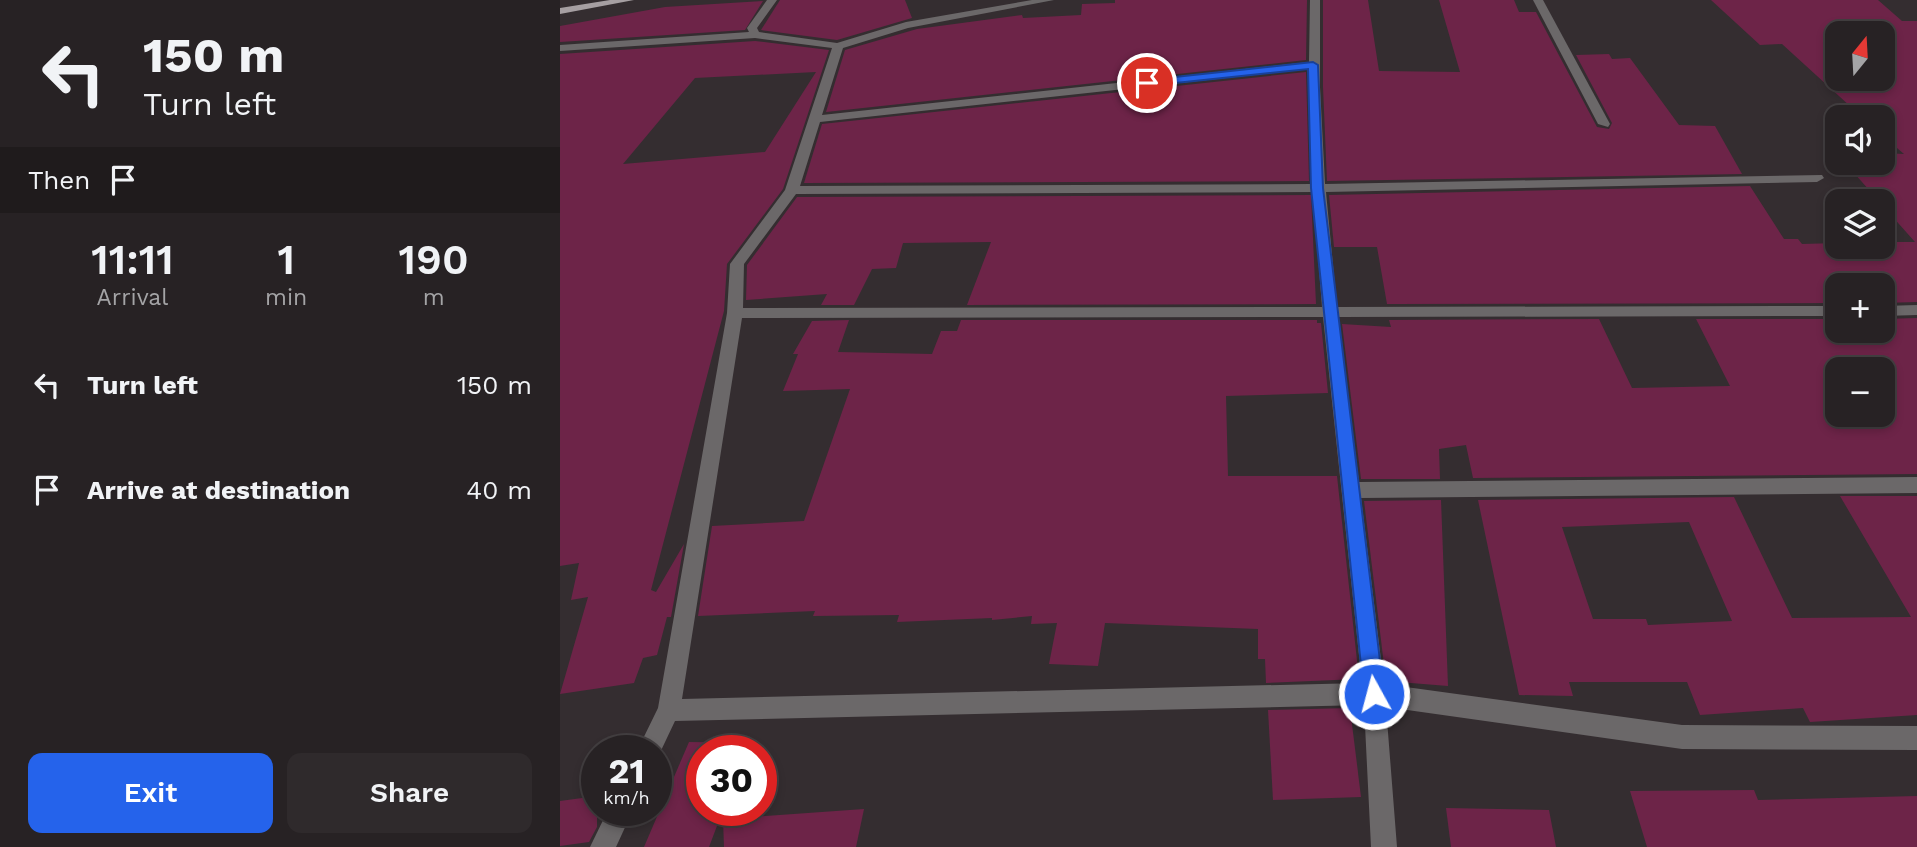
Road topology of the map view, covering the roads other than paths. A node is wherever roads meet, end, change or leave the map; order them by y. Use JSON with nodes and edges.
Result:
{"nodes":[{"id":1,"x":629,"y":0,"type":"edge"},
{"id":2,"x":772,"y":0,"type":"edge"},
{"id":3,"x":1049,"y":0,"type":"edge"},
{"id":4,"x":1315,"y":0,"type":"edge"},
{"id":5,"x":1538,"y":0,"type":"edge"},
{"id":6,"x":560,"y":11,"type":"edge"},
{"id":7,"x":755,"y":35,"type":"junction"},
{"id":8,"x":838,"y":46,"type":"junction"},
{"id":9,"x":560,"y":48,"type":"edge"},
{"id":10,"x":1313,"y":65,"type":"junction"},
{"id":11,"x":817,"y":119,"type":"junction"},
{"id":12,"x":1604,"y":124,"type":"dead end"},
{"id":13,"x":1817,"y":178,"type":"dead end"},
{"id":14,"x":1317,"y":188,"type":"junction"},
{"id":15,"x":792,"y":190,"type":"junction"},
{"id":16,"x":1917,"y":310,"type":"edge"},
{"id":17,"x":1825,"y":311,"type":"edge"},
{"id":18,"x":1895,"y":311,"type":"edge"},
{"id":19,"x":735,"y":313,"type":"junction"},
{"id":20,"x":1329,"y":313,"type":"junction"},
{"id":21,"x":1917,"y":485,"type":"edge"},
{"id":22,"x":1351,"y":490,"type":"junction"},
{"id":23,"x":1374,"y":694,"type":"junction"},
{"id":24,"x":669,"y":710,"type":"junction"},
{"id":25,"x":657,"y":735,"type":"edge"},
{"id":26,"x":1917,"y":738,"type":"edge"},
{"id":27,"x":613,"y":826,"type":"edge"},
{"id":28,"x":603,"y":847,"type":"edge"},
{"id":29,"x":1384,"y":847,"type":"edge"}],
"edges":[{"from":1,"to":6,"type":"main road"},
{"from":2,"to":7,"type":"street"},
{"from":3,"to":8,"type":"street"},
{"from":4,"to":10,"type":"street"},
{"from":5,"to":12,"type":"street"},
{"from":7,"to":8,"type":"street"},
{"from":7,"to":9,"type":"street"},
{"from":8,"to":11,"type":"street"},
{"from":10,"to":11,"type":"street"},
{"from":10,"to":14,"type":"street"},
{"from":11,"to":15,"type":"street"},
{"from":13,"to":14,"type":"street"},
{"from":14,"to":15,"type":"street"},
{"from":14,"to":20,"type":"street"},
{"from":15,"to":19,"type":"street"},
{"from":16,"to":18,"type":"street"},
{"from":17,"to":20,"type":"street"},
{"from":19,"to":20,"type":"street"},
{"from":19,"to":24,"type":"street"},
{"from":20,"to":22,"type":"street"},
{"from":21,"to":22,"type":"street"},
{"from":22,"to":23,"type":"street"},
{"from":23,"to":24,"type":"street"},
{"from":23,"to":26,"type":"street"},
{"from":23,"to":29,"type":"street"},
{"from":24,"to":25,"type":"street"},
{"from":27,"to":28,"type":"street"}]}
